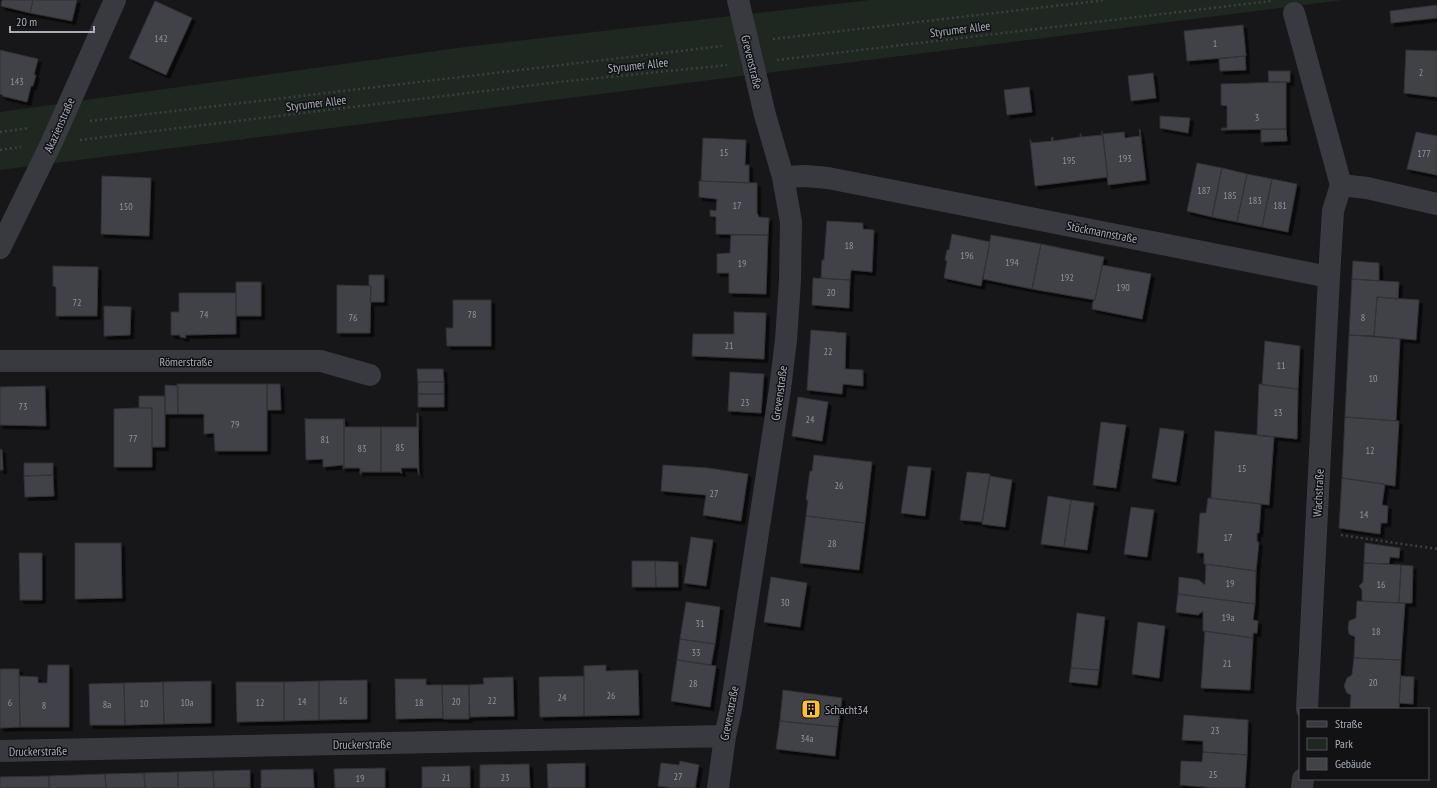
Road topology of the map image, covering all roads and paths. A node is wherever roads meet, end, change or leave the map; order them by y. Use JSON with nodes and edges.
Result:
{"nodes":[{"id":1,"x":115,"y":0,"type":"edge"},
{"id":2,"x":738,"y":0,"type":"edge"},
{"id":3,"x":1106,"y":0,"type":"edge"},
{"id":4,"x":1286,"y":6,"type":"edge"},
{"id":5,"x":750,"y":52,"type":"junction"},
{"id":6,"x":0,"y":132,"type":"edge"},
{"id":7,"x":55,"y":134,"type":"junction"},
{"id":8,"x":0,"y":150,"type":"edge"},
{"id":9,"x":782,"y":177,"type":"junction"},
{"id":10,"x":1341,"y":185,"type":"junction"},
{"id":11,"x":1437,"y":204,"type":"edge"},
{"id":12,"x":0,"y":248,"type":"edge"},
{"id":13,"x":1329,"y":277,"type":"junction"},
{"id":14,"x":0,"y":361,"type":"edge"},
{"id":15,"x":370,"y":375,"type":"dead end"},
{"id":16,"x":1316,"y":531,"type":"junction"},
{"id":17,"x":1437,"y":549,"type":"edge"},
{"id":18,"x":1307,"y":708,"type":"edge"},
{"id":19,"x":725,"y":736,"type":"junction"},
{"id":20,"x":0,"y":751,"type":"edge"},
{"id":21,"x":718,"y":788,"type":"edge"}],
"edges":[{"from":1,"to":7,"type":"street","name":"Akazienstraße"},
{"from":2,"to":5,"type":"street","name":"Grevenstraße"},
{"from":3,"to":5,"type":"path","name":"Styrumer Allee"},
{"from":4,"to":5,"type":"path","name":"Styrumer Allee"},
{"from":4,"to":10,"type":"street"},
{"from":5,"to":7,"type":"path","name":"Styrumer Allee"},
{"from":5,"to":7,"type":"path","name":"Styrumer Allee"},
{"from":5,"to":9,"type":"street","name":"Grevenstraße"},
{"from":6,"to":7,"type":"path","name":"Styrumer Allee"},
{"from":7,"to":8,"type":"path","name":"Styrumer Allee"},
{"from":7,"to":12,"type":"street","name":"Akazienstraße"},
{"from":9,"to":13,"type":"street","name":"Stöckmannstraße"},
{"from":9,"to":19,"type":"street","name":"Grevenstraße"},
{"from":10,"to":11,"type":"street"},
{"from":10,"to":13,"type":"street"},
{"from":13,"to":16,"type":"street","name":"Wachstraße"},
{"from":14,"to":15,"type":"street","name":"Römerstraße"},
{"from":16,"to":17,"type":"path"},
{"from":16,"to":18,"type":"street","name":"Wachstraße"},
{"from":19,"to":20,"type":"street","name":"Druckerstraße"},
{"from":19,"to":21,"type":"street","name":"Grevenstraße"}]}
